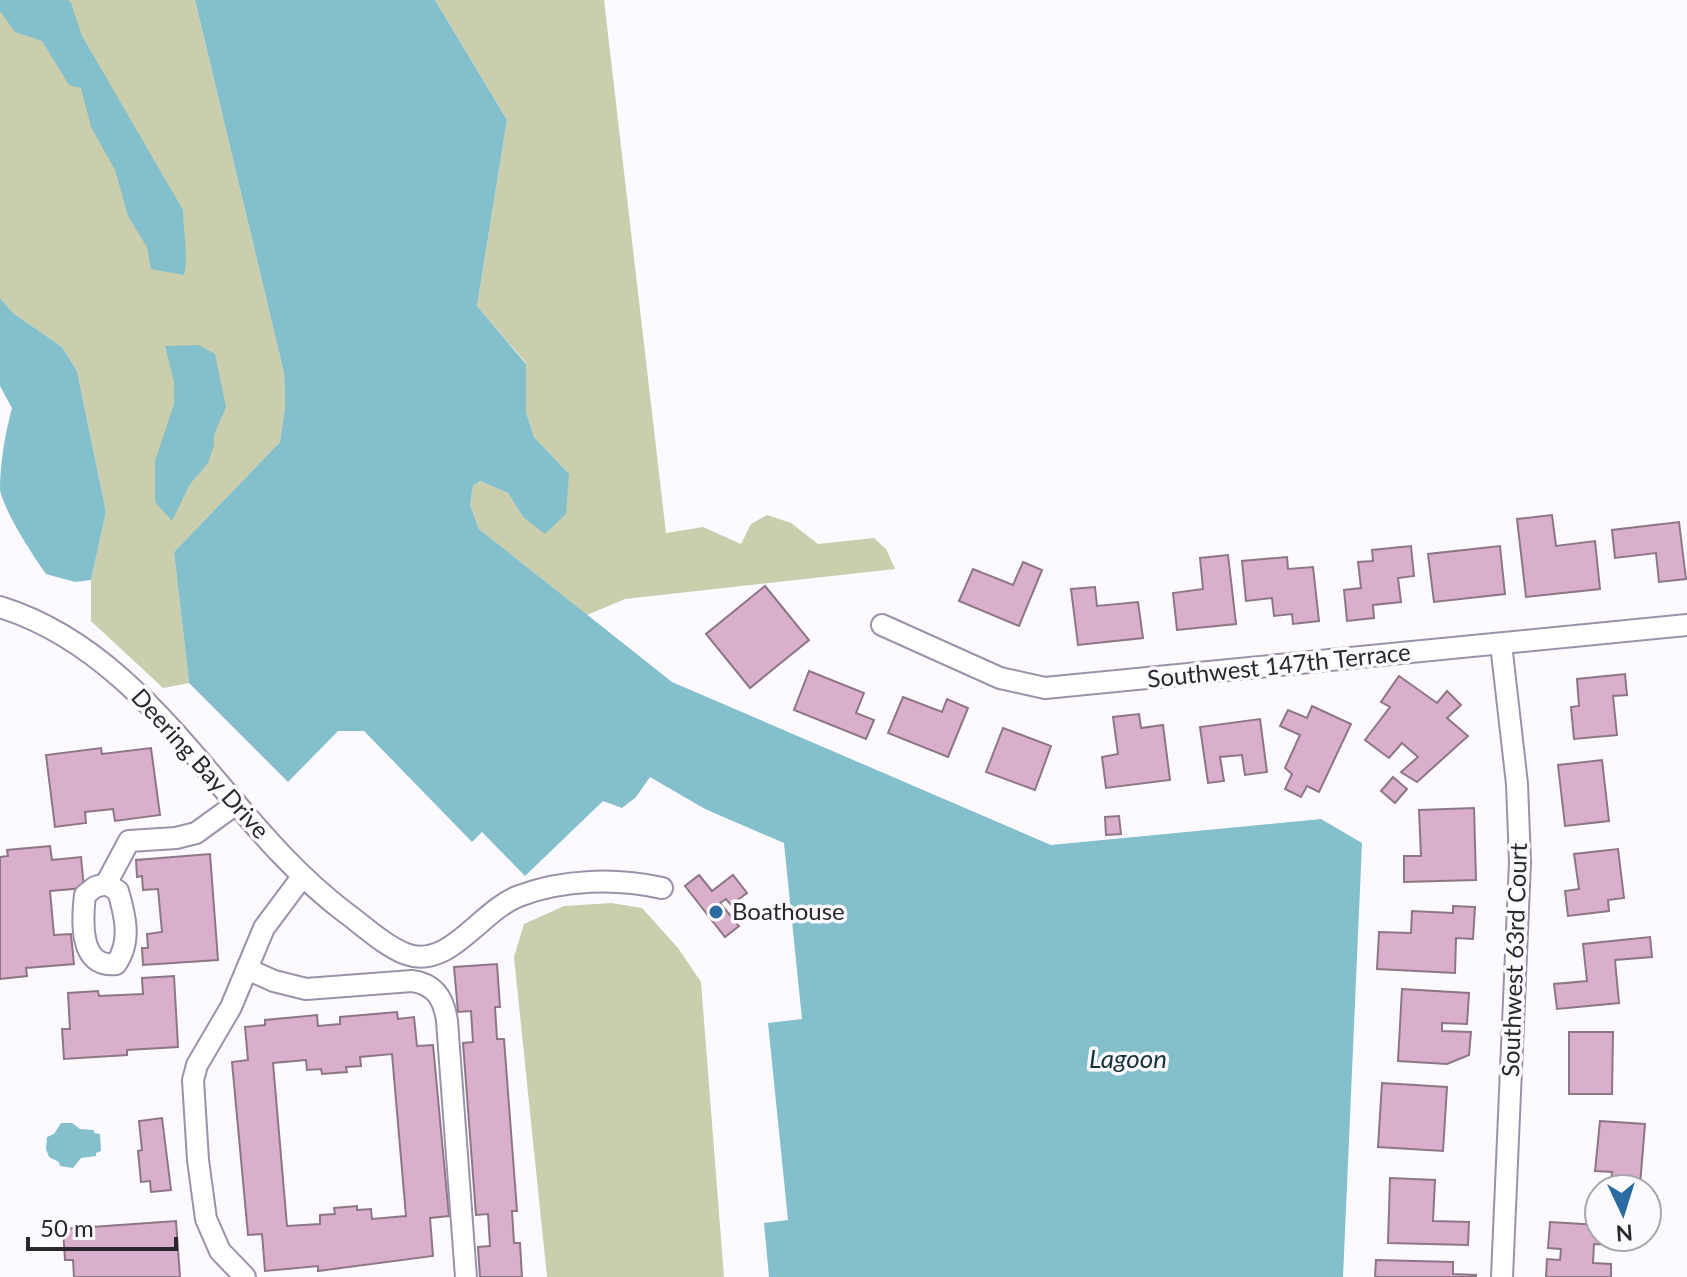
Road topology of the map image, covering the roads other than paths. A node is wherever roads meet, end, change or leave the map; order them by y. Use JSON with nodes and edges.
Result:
{"nodes":[{"id":1,"x":0,"y":607,"type":"edge"},
{"id":2,"x":882,"y":625,"type":"dead end"},
{"id":3,"x":1687,"y":625,"type":"edge"},
{"id":4,"x":1501,"y":644,"type":"junction"},
{"id":5,"x":236,"y":804,"type":"junction"},
{"id":6,"x":302,"y":877,"type":"junction"},
{"id":7,"x":106,"y":884,"type":"dead end"},
{"id":8,"x":662,"y":888,"type":"dead end"},
{"id":9,"x":247,"y":969,"type":"junction"},
{"id":10,"x":245,"y":1277,"type":"edge"},
{"id":11,"x":466,"y":1277,"type":"edge"},
{"id":12,"x":1502,"y":1277,"type":"edge"}],
"edges":[{"from":1,"to":5,"type":"street","name":"Deering Bay Drive"},
{"from":2,"to":4,"type":"street","name":"Southwest 147th Terrace"},
{"from":3,"to":4,"type":"street","name":"Southwest 147th Terrace"},
{"from":4,"to":12,"type":"street","name":"Southwest 63rd Court"},
{"from":5,"to":6,"type":"street","name":"Deering Bay Drive"},
{"from":5,"to":7,"type":"street"},
{"from":6,"to":8,"type":"street","name":"Deering Bay Drive"},
{"from":6,"to":9,"type":"street"},
{"from":9,"to":10,"type":"street"},
{"from":9,"to":11,"type":"street"}]}
